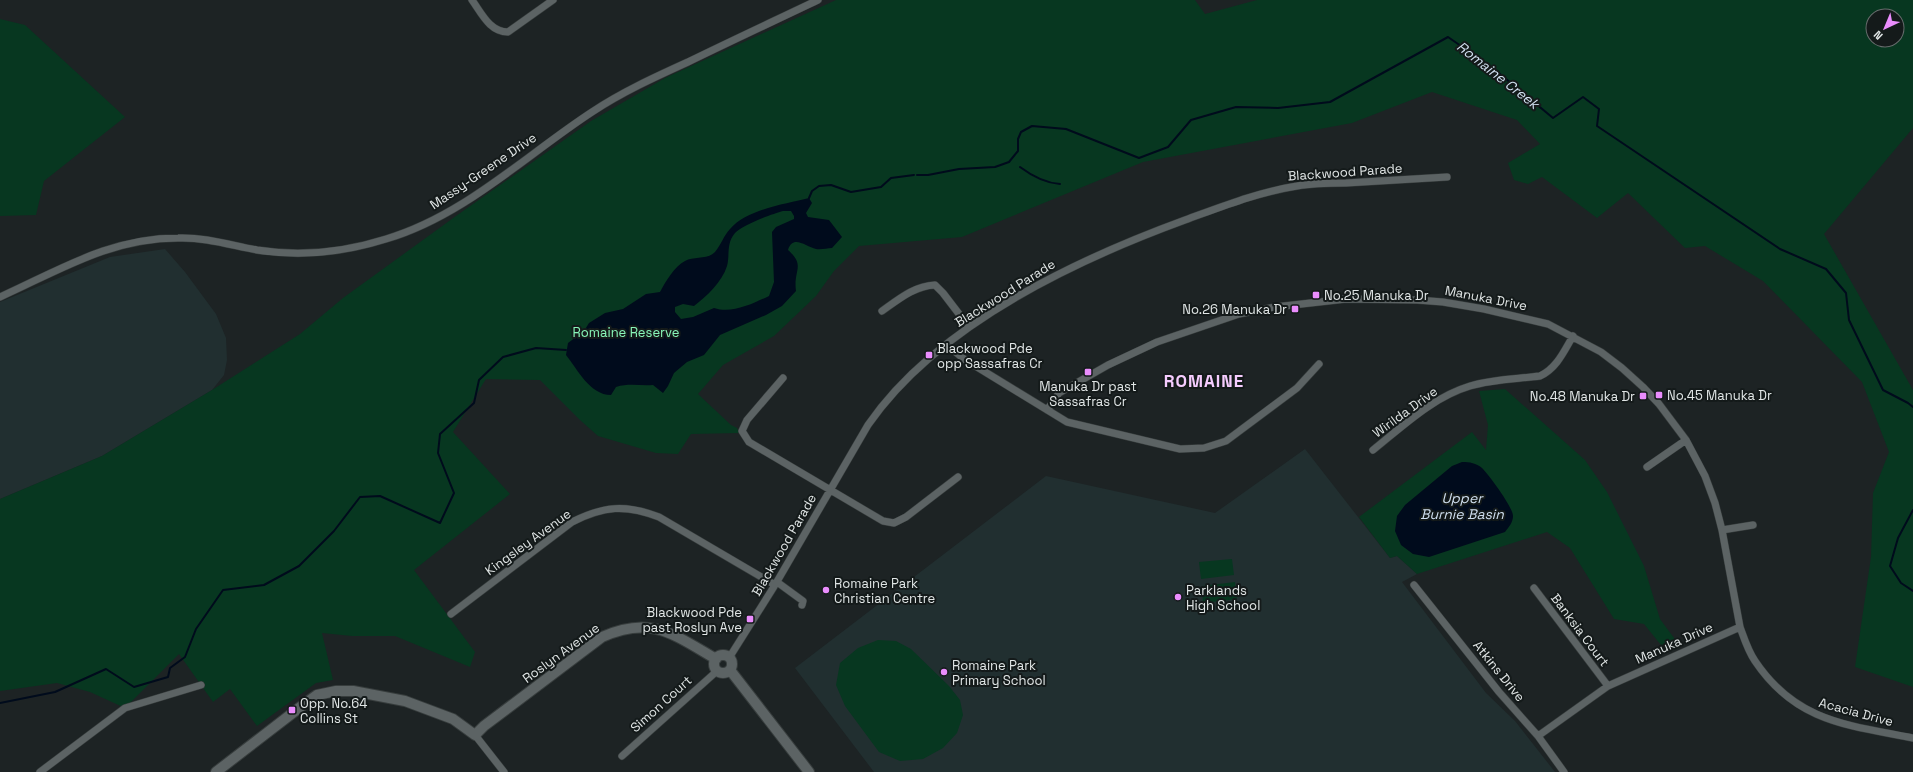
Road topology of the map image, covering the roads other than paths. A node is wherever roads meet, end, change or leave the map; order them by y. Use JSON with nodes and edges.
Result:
{"nodes":[{"id":1,"x":472,"y":0,"type":"edge"},
{"id":2,"x":552,"y":0,"type":"edge"},
{"id":3,"x":818,"y":0,"type":"edge"},
{"id":4,"x":1447,"y":177,"type":"dead end"},
{"id":5,"x":0,"y":296,"type":"edge"},
{"id":6,"x":882,"y":310,"type":"dead end"},
{"id":7,"x":969,"y":328,"type":"junction"},
{"id":8,"x":1574,"y":336,"type":"junction"},
{"id":9,"x":947,"y":345,"type":"junction"},
{"id":10,"x":1319,"y":364,"type":"dead end"},
{"id":11,"x":783,"y":378,"type":"dead end"},
{"id":12,"x":1047,"y":410,"type":"junction"},
{"id":13,"x":1686,"y":440,"type":"junction"},
{"id":14,"x":1373,"y":450,"type":"dead end"},
{"id":15,"x":1647,"y":467,"type":"dead end"},
{"id":16,"x":958,"y":477,"type":"dead end"},
{"id":17,"x":830,"y":490,"type":"junction"},
{"id":18,"x":1753,"y":525,"type":"dead end"},
{"id":19,"x":1722,"y":530,"type":"junction"},
{"id":20,"x":776,"y":584,"type":"junction"},
{"id":21,"x":1414,"y":585,"type":"dead end"},
{"id":22,"x":1534,"y":588,"type":"dead end"},
{"id":23,"x":802,"y":605,"type":"dead end"},
{"id":24,"x":451,"y":614,"type":"dead end"},
{"id":25,"x":1740,"y":627,"type":"junction"},
{"id":26,"x":729,"y":658,"type":"junction"},
{"id":27,"x":716,"y":659,"type":"junction"},
{"id":28,"x":730,"y":670,"type":"junction"},
{"id":29,"x":717,"y":671,"type":"junction"},
{"id":30,"x":201,"y":686,"type":"dead end"},
{"id":31,"x":1608,"y":686,"type":"junction"},
{"id":32,"x":476,"y":735,"type":"junction"},
{"id":33,"x":1538,"y":736,"type":"junction"},
{"id":34,"x":1913,"y":738,"type":"edge"},
{"id":35,"x":622,"y":756,"type":"dead end"},
{"id":36,"x":40,"y":772,"type":"edge"},
{"id":37,"x":216,"y":772,"type":"edge"},
{"id":38,"x":504,"y":772,"type":"edge"},
{"id":39,"x":809,"y":772,"type":"edge"},
{"id":40,"x":1564,"y":772,"type":"edge"}],
"edges":[{"from":1,"to":2,"type":"street"},
{"from":3,"to":5,"type":"street","name":"Massy-Greene Drive"},
{"from":4,"to":7,"type":"street","name":"Blackwood Parade"},
{"from":6,"to":7,"type":"street"},
{"from":7,"to":9,"type":"street","name":"Blackwood Parade"},
{"from":8,"to":12,"type":"street","name":"Manuka Drive"},
{"from":8,"to":13,"type":"street","name":"Manuka Drive"},
{"from":8,"to":14,"type":"street","name":"Wirilda Drive"},
{"from":9,"to":12,"type":"street"},
{"from":9,"to":17,"type":"street","name":"Blackwood Parade"},
{"from":10,"to":12,"type":"street"},
{"from":11,"to":17,"type":"street"},
{"from":13,"to":15,"type":"street"},
{"from":13,"to":19,"type":"street","name":"Manuka Drive"},
{"from":16,"to":17,"type":"street"},
{"from":17,"to":20,"type":"street","name":"Blackwood Parade"},
{"from":18,"to":19,"type":"street"},
{"from":19,"to":25,"type":"street","name":"Manuka Drive"},
{"from":20,"to":23,"type":"street","name":"Kingsley Avenue"},
{"from":20,"to":24,"type":"street","name":"Kingsley Avenue"},
{"from":20,"to":26,"type":"street","name":"Blackwood Parade"},
{"from":21,"to":33,"type":"street","name":"Atkins Drive"},
{"from":22,"to":31,"type":"street","name":"Banksia Court"},
{"from":25,"to":31,"type":"street","name":"Manuka Drive"},
{"from":25,"to":34,"type":"street","name":"Acacia Drive"},
{"from":26,"to":27,"type":"street"},
{"from":26,"to":28,"type":"street"},
{"from":27,"to":29,"type":"street"},
{"from":27,"to":32,"type":"street","name":"Roslyn Avenue"},
{"from":28,"to":29,"type":"street"},
{"from":28,"to":39,"type":"street"},
{"from":29,"to":35,"type":"street","name":"Simon Court"},
{"from":30,"to":36,"type":"street"},
{"from":31,"to":33,"type":"street","name":"Manuka Drive"},
{"from":32,"to":37,"type":"street"},
{"from":32,"to":38,"type":"street"},
{"from":33,"to":40,"type":"street","name":"Atkins Drive"}]}
